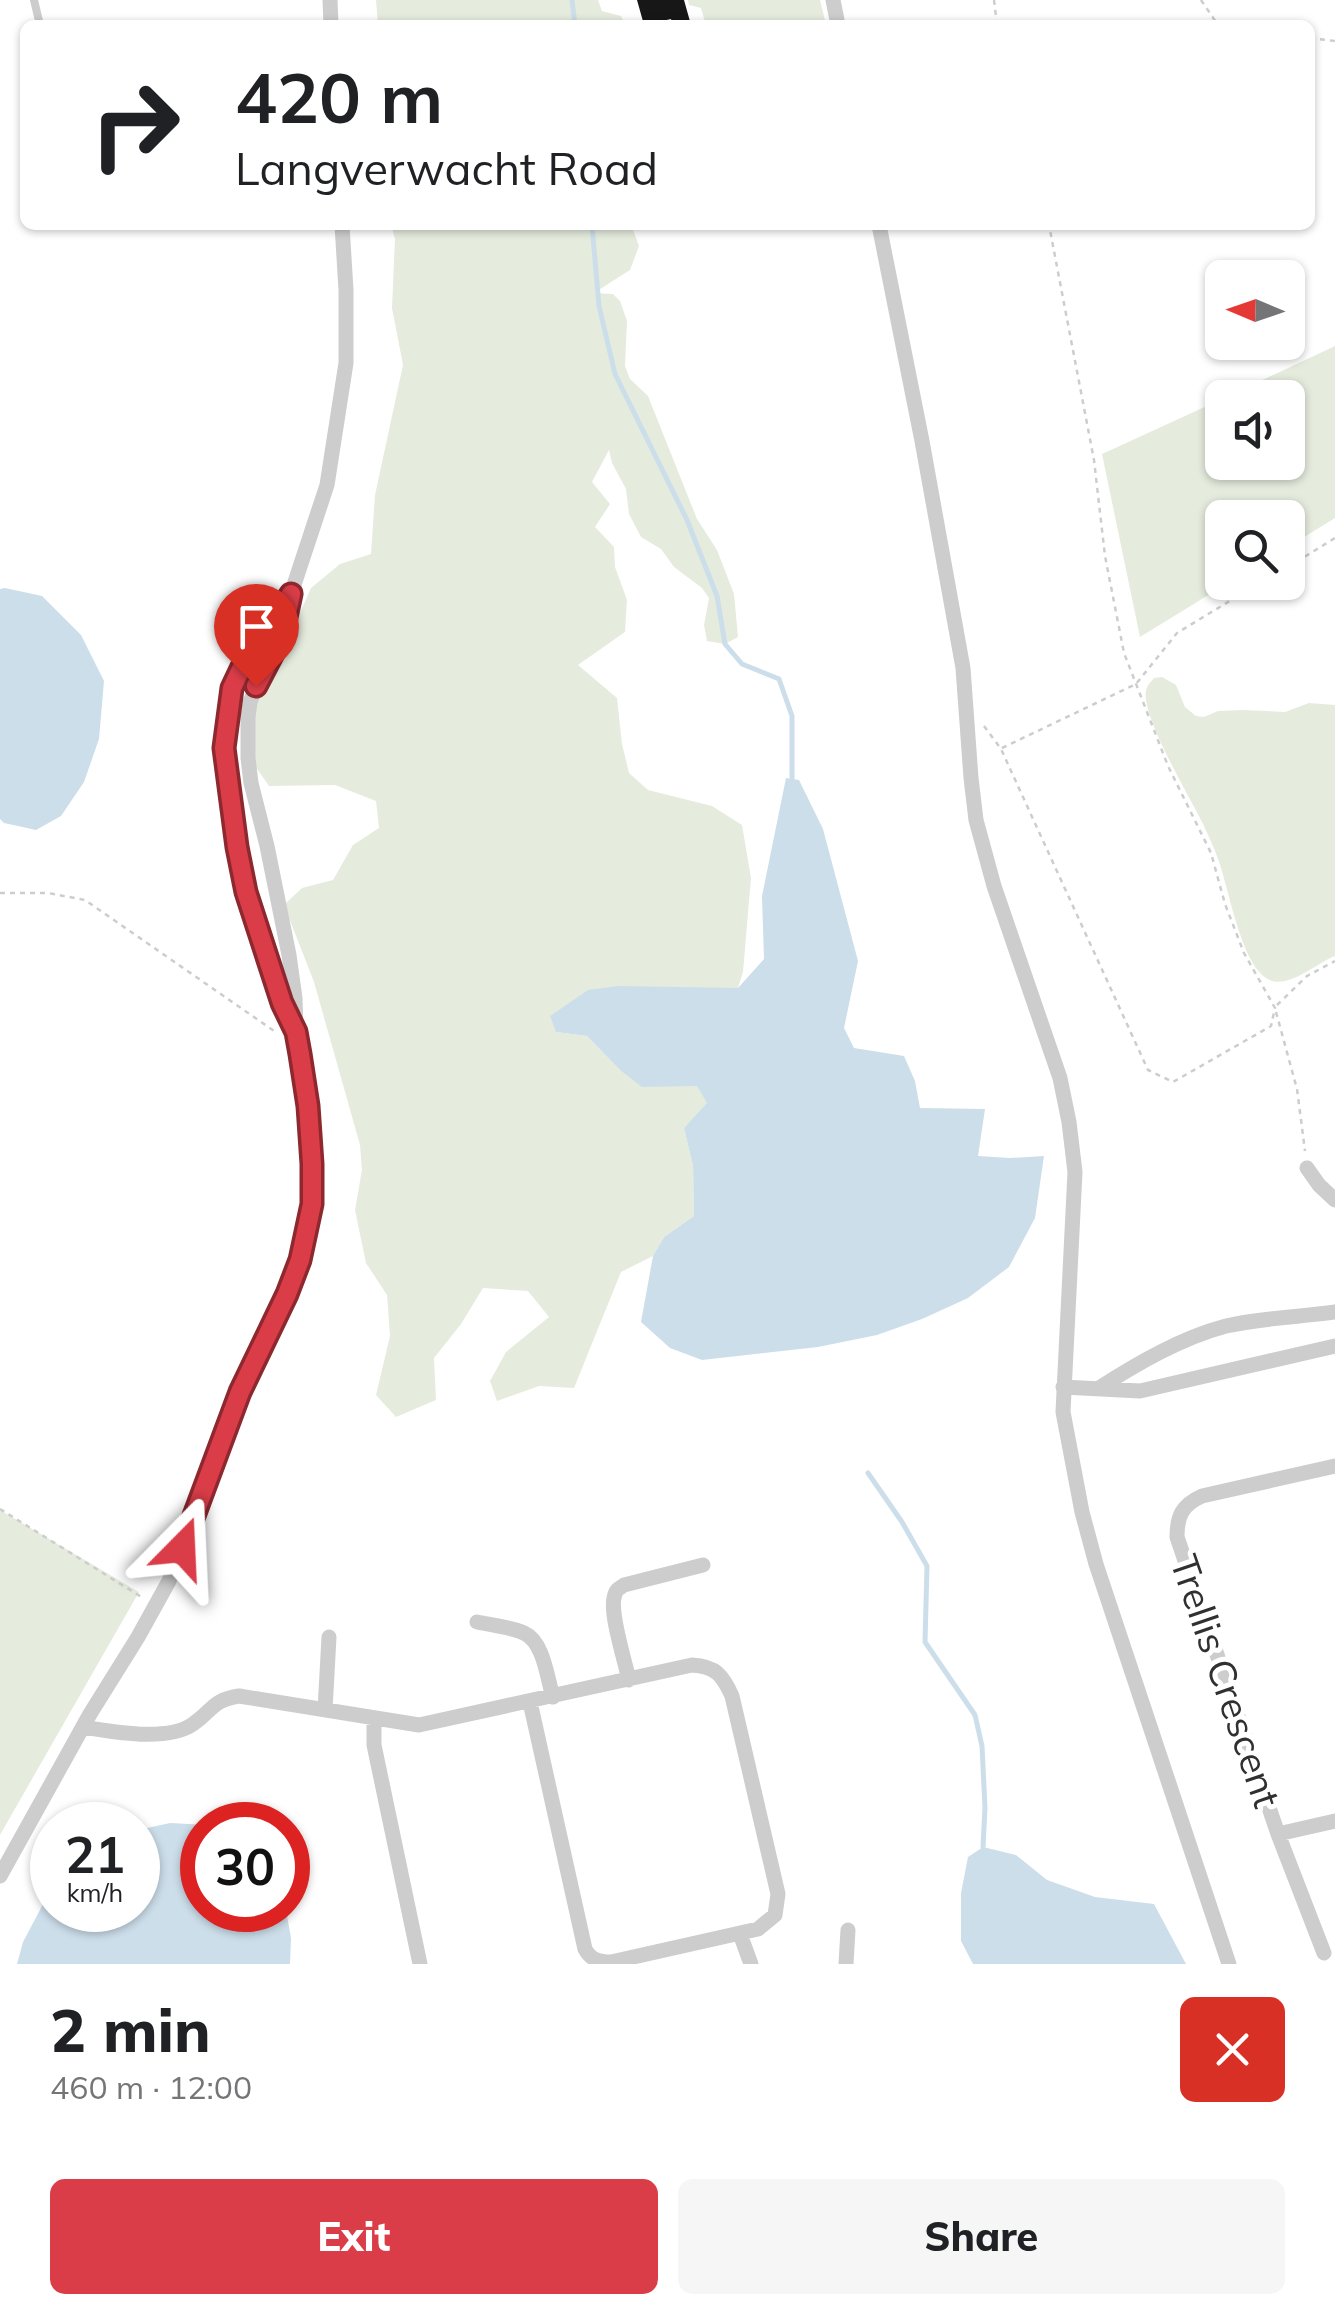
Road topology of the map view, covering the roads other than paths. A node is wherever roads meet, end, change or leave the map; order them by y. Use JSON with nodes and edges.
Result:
{"nodes":[{"id":1,"x":342,"y":230,"type":"edge"},
{"id":2,"x":880,"y":230,"type":"edge"},
{"id":3,"x":291,"y":594,"type":"junction"},
{"id":4,"x":296,"y":1035,"type":"junction"},
{"id":5,"x":1307,"y":1168,"type":"road end"},
{"id":6,"x":1335,"y":1200,"type":"edge"},
{"id":7,"x":1335,"y":1312,"type":"edge"},
{"id":8,"x":1335,"y":1346,"type":"edge"},
{"id":9,"x":1063,"y":1387,"type":"junction"},
{"id":10,"x":1099,"y":1388,"type":"junction"},
{"id":11,"x":1335,"y":1466,"type":"edge"},
{"id":12,"x":703,"y":1565,"type":"dead end"},
{"id":13,"x":477,"y":1622,"type":"dead end"},
{"id":14,"x":329,"y":1637,"type":"dead end"},
{"id":15,"x":629,"y":1680,"type":"junction"},
{"id":16,"x":553,"y":1697,"type":"junction"},
{"id":17,"x":530,"y":1702,"type":"junction"},
{"id":18,"x":325,"y":1710,"type":"junction"},
{"id":19,"x":374,"y":1718,"type":"junction"},
{"id":20,"x":83,"y":1727,"type":"junction"},
{"id":21,"x":1335,"y":1821,"type":"edge"},
{"id":22,"x":1278,"y":1834,"type":"junction"},
{"id":23,"x":0,"y":1876,"type":"edge"},
{"id":24,"x":848,"y":1930,"type":"dead end"},
{"id":25,"x":740,"y":1934,"type":"junction"},
{"id":26,"x":1324,"y":1953,"type":"dead end"},
{"id":27,"x":420,"y":1964,"type":"edge"},
{"id":28,"x":750,"y":1964,"type":"edge"},
{"id":29,"x":846,"y":1964,"type":"edge"},
{"id":30,"x":1229,"y":1964,"type":"edge"}],
"edges":[{"from":1,"to":3,"type":"street"},
{"from":2,"to":9,"type":"street"},
{"from":3,"to":4,"type":"street"},
{"from":3,"to":4,"type":"street"},
{"from":4,"to":20,"type":"street"},
{"from":5,"to":6,"type":"street"},
{"from":7,"to":10,"type":"street"},
{"from":8,"to":10,"type":"street"},
{"from":9,"to":10,"type":"street"},
{"from":9,"to":30,"type":"street"},
{"from":11,"to":22,"type":"street","name":"Trellis Crescent"},
{"from":12,"to":15,"type":"street"},
{"from":13,"to":16,"type":"street"},
{"from":14,"to":18,"type":"street"},
{"from":15,"to":16,"type":"street"},
{"from":15,"to":25,"type":"street"},
{"from":16,"to":17,"type":"street"},
{"from":17,"to":19,"type":"street"},
{"from":17,"to":25,"type":"street"},
{"from":18,"to":19,"type":"street"},
{"from":18,"to":20,"type":"street"},
{"from":19,"to":27,"type":"street"},
{"from":20,"to":23,"type":"street"},
{"from":21,"to":22,"type":"street","name":"Trellis Crescent"},
{"from":22,"to":26,"type":"street","name":"Trellis Crescent"},
{"from":24,"to":29,"type":"street"},
{"from":25,"to":28,"type":"street"}]}
